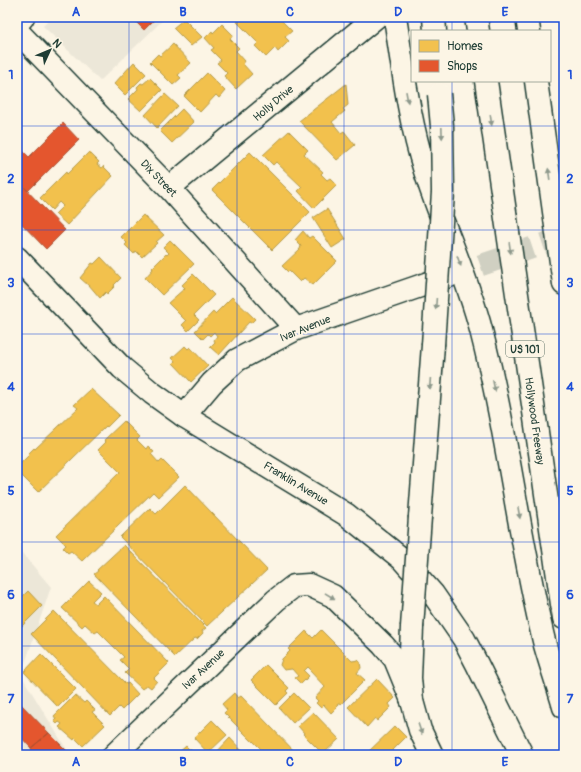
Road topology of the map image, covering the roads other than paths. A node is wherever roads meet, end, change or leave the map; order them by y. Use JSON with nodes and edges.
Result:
{"nodes":[{"id":1,"x":23,"y":17,"type":"edge"},
{"id":2,"x":376,"y":17,"type":"edge"},
{"id":3,"x":395,"y":17,"type":"edge"},
{"id":4,"x":434,"y":17,"type":"edge"},
{"id":5,"x":476,"y":17,"type":"edge"},
{"id":6,"x":527,"y":17,"type":"edge"},
{"id":7,"x":17,"y":24,"type":"edge"},
{"id":8,"x":435,"y":30,"type":"edge"},
{"id":9,"x":478,"y":30,"type":"edge"},
{"id":10,"x":529,"y":30,"type":"edge"},
{"id":11,"x":17,"y":31,"type":"edge"},
{"id":12,"x":486,"y":82,"type":"edge"},
{"id":13,"x":536,"y":82,"type":"edge"},
{"id":14,"x":439,"y":87,"type":"edge"},
{"id":15,"x":564,"y":186,"type":"edge"},
{"id":16,"x":169,"y":188,"type":"junction"},
{"id":17,"x":556,"y":227,"type":"junction"},
{"id":18,"x":17,"y":258,"type":"edge"},
{"id":19,"x":562,"y":267,"type":"edge"},
{"id":20,"x":449,"y":276,"type":"tunnel mouth"},
{"id":21,"x":564,"y":284,"type":"edge"},
{"id":22,"x":296,"y":329,"type":"junction"},
{"id":23,"x":184,"y":416,"type":"junction"},
{"id":24,"x":564,"y":618,"type":"edge"},
{"id":25,"x":412,"y":701,"type":"junction"},
{"id":26,"x":564,"y":707,"type":"edge"},
{"id":27,"x":114,"y":755,"type":"edge"},
{"id":28,"x":432,"y":755,"type":"edge"},
{"id":29,"x":522,"y":755,"type":"edge"}],
"edges":[{"from":1,"to":7,"type":"main road"},
{"from":2,"to":16,"type":"main road","name":"Holly Drive"},
{"from":3,"to":26,"type":"main road","one_way":true},
{"from":4,"to":8,"type":"main road"},
{"from":5,"to":9,"type":"main road"},
{"from":6,"to":10,"type":"main road"},
{"from":11,"to":16,"type":"main road","name":"Dix Street"},
{"from":12,"to":24,"type":"main road","name":"Hollywood Freeway","number":"US 101","one_way":true},
{"from":17,"to":13,"type":"main road","one_way":true},
{"from":14,"to":25,"type":"main road","one_way":true,"bridge":true},
{"from":15,"to":17,"type":"main road"},
{"from":16,"to":22,"type":"main road","name":"Dix Street"},
{"from":17,"to":19,"type":"main road"},
{"from":18,"to":23,"type":"main road","name":"Franklin Avenue"},
{"from":19,"to":21,"type":"main road"},
{"from":20,"to":22,"type":"main road","name":"Ivar Avenue"},
{"from":22,"to":23,"type":"main road","name":"Ivar Avenue"},
{"from":23,"to":29,"type":"main road","name":"Franklin Avenue"},
{"from":27,"to":25,"type":"main road","name":"Ivar Avenue","one_way":true},
{"from":25,"to":28,"type":"main road","one_way":true}]}
